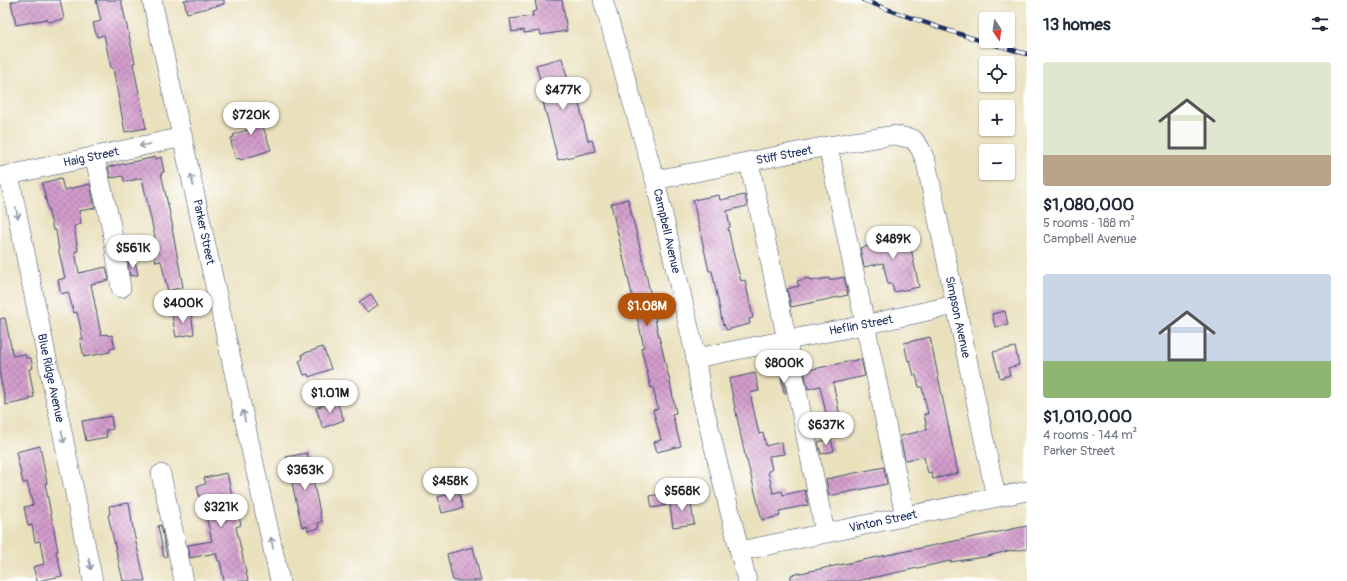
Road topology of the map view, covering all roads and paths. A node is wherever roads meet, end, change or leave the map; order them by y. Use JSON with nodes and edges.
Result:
{"nodes":[{"id":1,"x":152,"y":0,"type":"edge"},
{"id":2,"x":603,"y":0,"type":"edge"},
{"id":3,"x":183,"y":137,"type":"junction"},
{"id":4,"x":912,"y":139,"type":"joint"},
{"id":5,"x":828,"y":146,"type":"junction"},
{"id":6,"x":94,"y":156,"type":"junction"},
{"id":7,"x":749,"y":162,"type":"junction"},
{"id":8,"x":4,"y":176,"type":"edge"},
{"id":9,"x":655,"y":180,"type":"junction"},
{"id":10,"x":122,"y":288,"type":"dead end"},
{"id":11,"x":955,"y":305,"type":"junction"},
{"id":12,"x":864,"y":325,"type":"junction"},
{"id":13,"x":787,"y":340,"type":"junction"},
{"id":14,"x":696,"y":358,"type":"junction"},
{"id":15,"x":160,"y":474,"type":"dead end"},
{"id":16,"x":1027,"y":491,"type":"edge"},
{"id":17,"x":996,"y":498,"type":"junction"},
{"id":18,"x":905,"y":516,"type":"junction"},
{"id":19,"x":825,"y":532,"type":"junction"},
{"id":20,"x":740,"y":551,"type":"junction"},
{"id":21,"x":94,"y":581,"type":"edge"},
{"id":22,"x":184,"y":581,"type":"edge"},
{"id":23,"x":280,"y":581,"type":"edge"},
{"id":24,"x":747,"y":581,"type":"edge"}],
"edges":[{"from":1,"to":3,"type":"street","name":"Parker Street"},
{"from":2,"to":9,"type":"street","name":"Campbell Avenue"},
{"from":3,"to":6,"type":"street","name":"Haig Street","one_way":true},
{"from":23,"to":3,"type":"street","name":"Parker Street","one_way":true},
{"from":4,"to":5,"type":"street","name":"Stiff Street"},
{"from":4,"to":11,"type":"street","name":"Simpson Avenue"},
{"from":5,"to":7,"type":"street","name":"Stiff Street"},
{"from":5,"to":12,"type":"street"},
{"from":6,"to":8,"type":"street","name":"Haig Street"},
{"from":6,"to":10,"type":"street"},
{"from":7,"to":9,"type":"street","name":"Stiff Street"},
{"from":7,"to":13,"type":"street"},
{"from":8,"to":21,"type":"street","name":"Blue Ridge Avenue","one_way":true},
{"from":9,"to":14,"type":"street","name":"Campbell Avenue"},
{"from":11,"to":12,"type":"street","name":"Heflin Street"},
{"from":11,"to":17,"type":"street","name":"Simpson Avenue"},
{"from":12,"to":13,"type":"street","name":"Heflin Street"},
{"from":12,"to":18,"type":"street"},
{"from":13,"to":14,"type":"street","name":"Heflin Street"},
{"from":13,"to":19,"type":"street"},
{"from":14,"to":20,"type":"street","name":"Campbell Avenue"},
{"from":15,"to":22,"type":"street"},
{"from":16,"to":17,"type":"street","name":"Vinton Street"},
{"from":17,"to":18,"type":"street","name":"Vinton Street"},
{"from":18,"to":19,"type":"street","name":"Vinton Street"},
{"from":19,"to":20,"type":"street","name":"Vinton Street"},
{"from":20,"to":24,"type":"street","name":"Campbell Avenue"}]}
